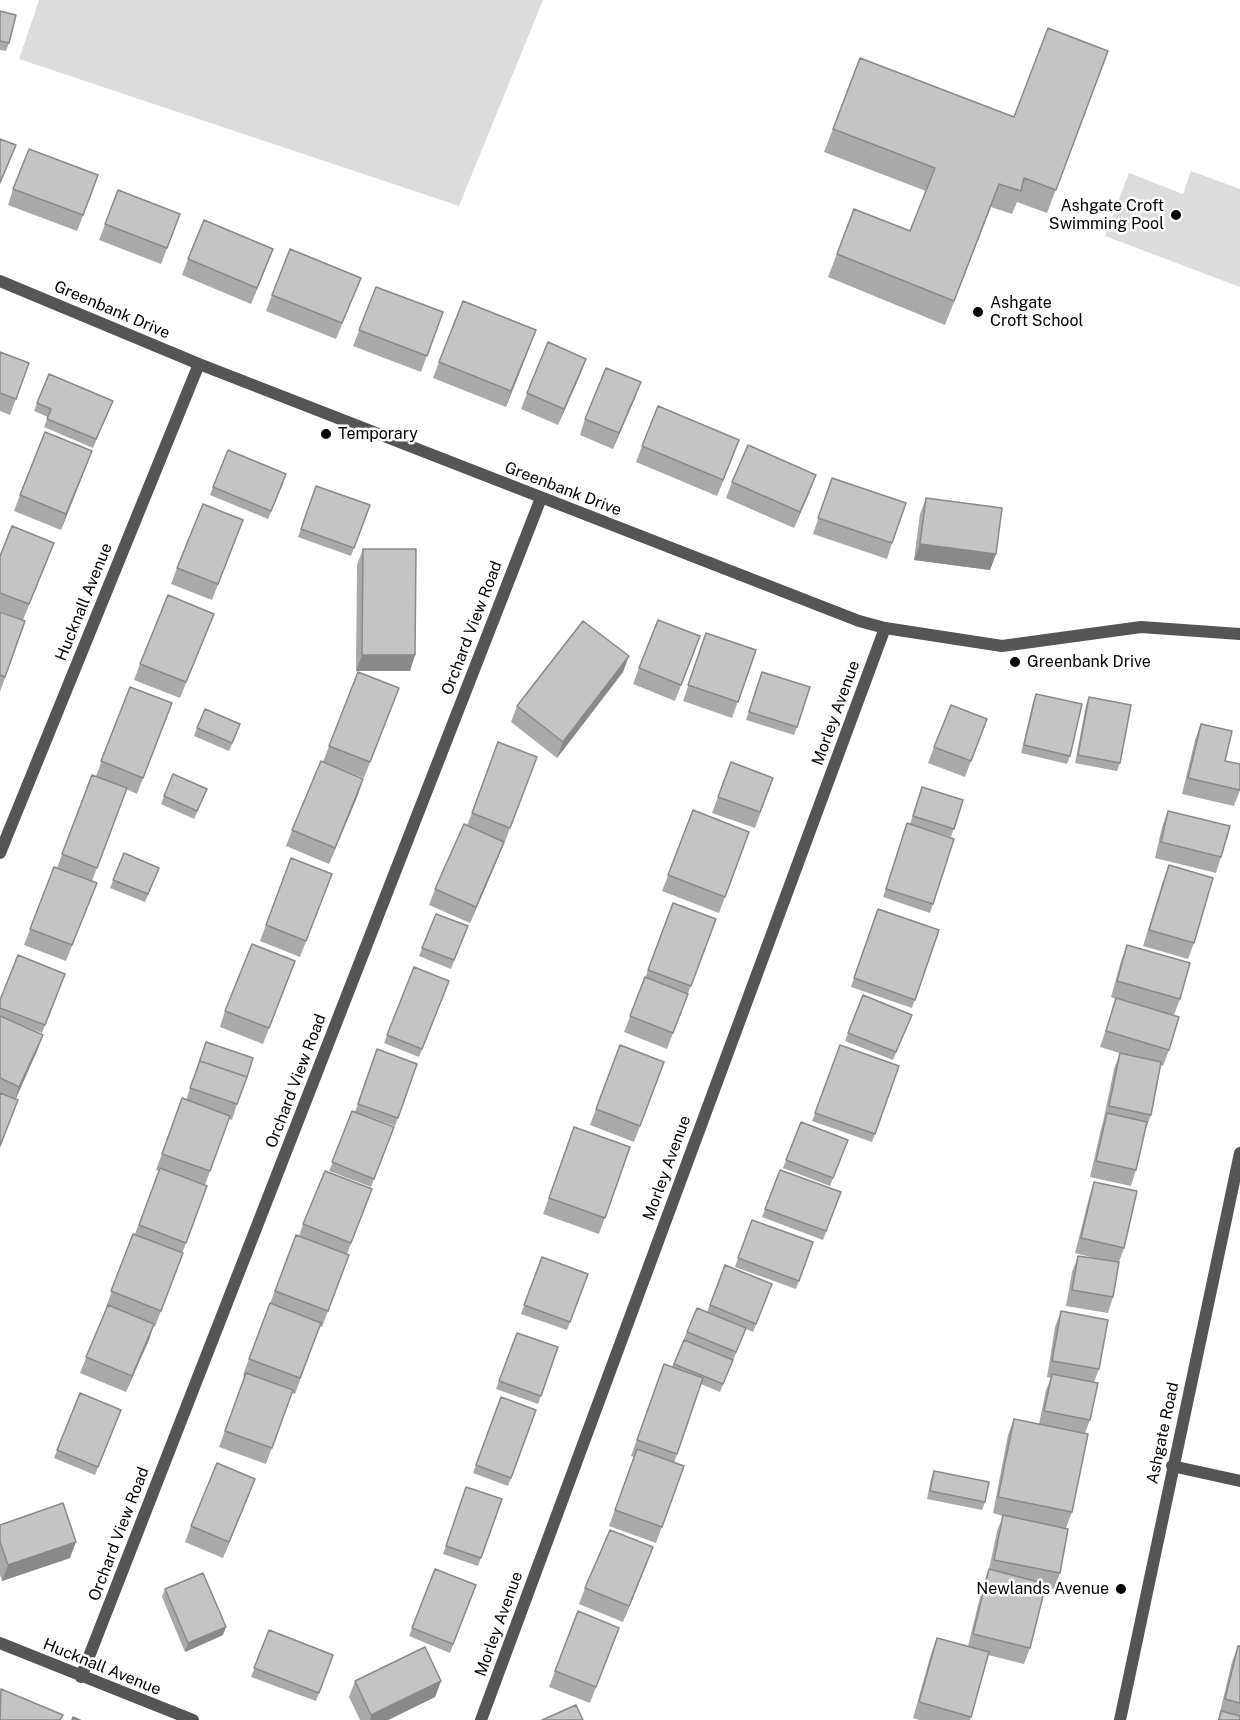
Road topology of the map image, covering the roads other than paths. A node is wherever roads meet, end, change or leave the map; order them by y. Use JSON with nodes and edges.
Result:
{"nodes":[{"id":1,"x":0,"y":281,"type":"edge"},
{"id":2,"x":199,"y":364,"type":"junction"},
{"id":3,"x":541,"y":498,"type":"junction"},
{"id":4,"x":885,"y":628,"type":"junction"},
{"id":5,"x":1240,"y":634,"type":"edge"},
{"id":6,"x":0,"y":853,"type":"edge"},
{"id":7,"x":1240,"y":1153,"type":"edge"},
{"id":8,"x":1173,"y":1466,"type":"junction"},
{"id":9,"x":1240,"y":1481,"type":"edge"},
{"id":10,"x":0,"y":1643,"type":"edge"},
{"id":11,"x":81,"y":1677,"type":"junction"},
{"id":12,"x":193,"y":1720,"type":"edge"},
{"id":13,"x":481,"y":1720,"type":"edge"},
{"id":14,"x":1120,"y":1720,"type":"edge"}],
"edges":[{"from":1,"to":2,"type":"street","name":"Greenbank Drive"},
{"from":2,"to":3,"type":"street","name":"Greenbank Drive"},
{"from":2,"to":6,"type":"street","name":"Hucknall Avenue"},
{"from":3,"to":4,"type":"street","name":"Greenbank Drive"},
{"from":3,"to":11,"type":"street","name":"Orchard View Road"},
{"from":4,"to":5,"type":"street","name":"Greenbank Drive"},
{"from":4,"to":13,"type":"street","name":"Morley Avenue"},
{"from":7,"to":8,"type":"street","name":"Ashgate Road"},
{"from":8,"to":9,"type":"street"},
{"from":8,"to":14,"type":"street","name":"Ashgate Road"},
{"from":10,"to":11,"type":"street","name":"Hucknall Avenue"},
{"from":11,"to":12,"type":"street","name":"Hucknall Avenue"}]}
